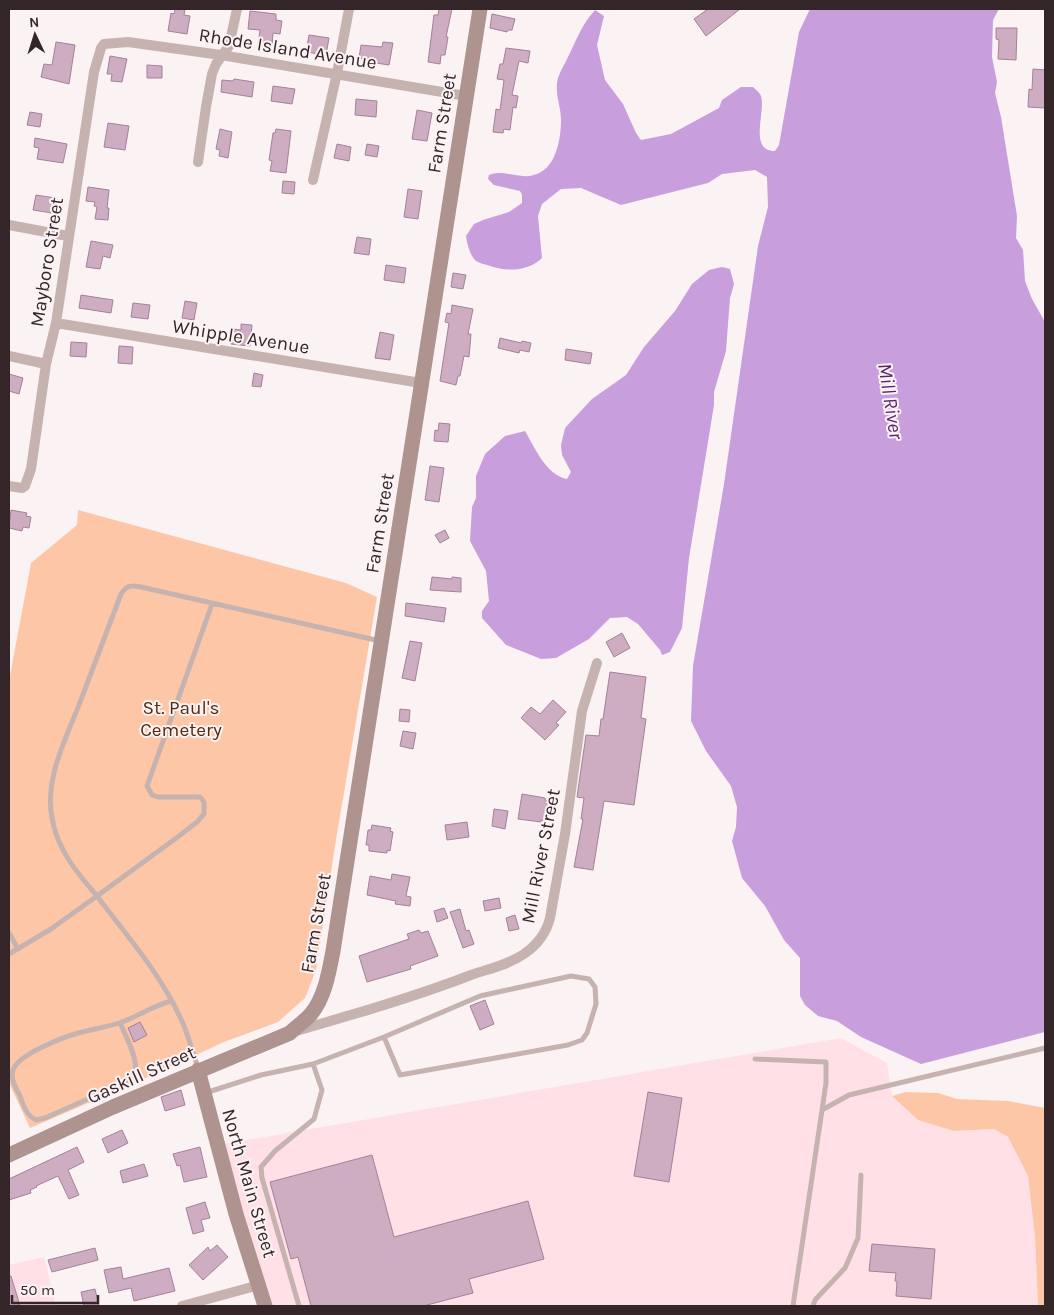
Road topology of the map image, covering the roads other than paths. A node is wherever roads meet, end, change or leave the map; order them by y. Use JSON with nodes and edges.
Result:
{"nodes":[{"id":1,"x":237,"y":9,"type":"edge"},
{"id":2,"x":348,"y":9,"type":"edge"},
{"id":3,"x":480,"y":9,"type":"edge"},
{"id":4,"x":104,"y":44,"type":"joint"},
{"id":5,"x":221,"y":54,"type":"junction"},
{"id":6,"x":337,"y":73,"type":"junction"},
{"id":7,"x":466,"y":96,"type":"junction"},
{"id":8,"x":198,"y":162,"type":"dead end"},
{"id":9,"x":313,"y":180,"type":"dead end"},
{"id":10,"x":9,"y":225,"type":"edge"},
{"id":11,"x":68,"y":236,"type":"junction"},
{"id":12,"x":56,"y":323,"type":"junction"},
{"id":13,"x":9,"y":356,"type":"edge"},
{"id":14,"x":46,"y":364,"type":"junction"},
{"id":15,"x":421,"y":384,"type":"junction"},
{"id":16,"x":9,"y":486,"type":"edge"},
{"id":17,"x":212,"y":604,"type":"junction"},
{"id":18,"x":380,"y":641,"type":"junction"},
{"id":19,"x":597,"y":663,"type":"dead end"},
{"id":20,"x":97,"y":896,"type":"junction"},
{"id":21,"x":9,"y":933,"type":"edge"},
{"id":22,"x":18,"y":949,"type":"junction"},
{"id":23,"x":9,"y":954,"type":"edge"},
{"id":24,"x":172,"y":1001,"type":"junction"},
{"id":25,"x":120,"y":1023,"type":"junction"},
{"id":26,"x":290,"y":1032,"type":"junction"},
{"id":27,"x":384,"y":1037,"type":"junction"},
{"id":28,"x":1045,"y":1048,"type":"edge"},
{"id":29,"x":755,"y":1059,"type":"dead end"},
{"id":30,"x":314,"y":1064,"type":"junction"},
{"id":31,"x":198,"y":1070,"type":"junction"},
{"id":32,"x":204,"y":1093,"type":"junction"},
{"id":33,"x":822,"y":1110,"type":"junction"},
{"id":34,"x":9,"y":1155,"type":"edge"},
{"id":35,"x":862,"y":1175,"type":"dead end"},
{"id":36,"x":259,"y":1285,"type":"junction"},
{"id":37,"x":182,"y":1306,"type":"edge"},
{"id":38,"x":265,"y":1306,"type":"edge"},
{"id":39,"x":299,"y":1306,"type":"edge"},
{"id":40,"x":793,"y":1306,"type":"edge"},
{"id":41,"x":813,"y":1306,"type":"edge"}],
"edges":[{"from":1,"to":5,"type":"street"},
{"from":2,"to":6,"type":"street"},
{"from":3,"to":7,"type":"street","name":"Farm Street"},
{"from":4,"to":5,"type":"street","name":"Rhode Island Avenue"},
{"from":4,"to":11,"type":"street","name":"Mayboro Street"},
{"from":5,"to":6,"type":"street","name":"Rhode Island Avenue"},
{"from":5,"to":8,"type":"street"},
{"from":6,"to":7,"type":"street","name":"Rhode Island Avenue"},
{"from":6,"to":9,"type":"street"},
{"from":7,"to":15,"type":"street","name":"Farm Street"},
{"from":10,"to":11,"type":"street"},
{"from":11,"to":12,"type":"street","name":"Mayboro Street"},
{"from":12,"to":14,"type":"street","name":"Mayboro Street"},
{"from":12,"to":15,"type":"street","name":"Whipple Avenue"},
{"from":13,"to":14,"type":"street"},
{"from":14,"to":16,"type":"street","name":"Mayboro Street"},
{"from":15,"to":18,"type":"street","name":"Farm Street"},
{"from":17,"to":18,"type":"lane"},
{"from":17,"to":20,"type":"lane"},
{"from":17,"to":20,"type":"lane"},
{"from":18,"to":26,"type":"street","name":"Farm Street"},
{"from":19,"to":26,"type":"street","name":"Mill River Street"},
{"from":20,"to":22,"type":"lane"},
{"from":20,"to":24,"type":"lane"},
{"from":21,"to":22,"type":"lane"},
{"from":22,"to":23,"type":"lane"},
{"from":24,"to":25,"type":"lane"},
{"from":24,"to":31,"type":"lane"},
{"from":25,"to":25,"type":"lane"},
{"from":26,"to":31,"type":"street","name":"Gaskill Street"},
{"from":27,"to":27,"type":"lane"},
{"from":27,"to":30,"type":"lane"},
{"from":28,"to":33,"type":"lane"},
{"from":29,"to":33,"type":"lane"},
{"from":30,"to":32,"type":"lane"},
{"from":30,"to":39,"type":"lane"},
{"from":31,"to":32,"type":"street","name":"North Main Street"},
{"from":31,"to":34,"type":"street","name":"Gaskill Street"},
{"from":32,"to":36,"type":"street","name":"North Main Street"},
{"from":33,"to":40,"type":"lane"},
{"from":35,"to":41,"type":"lane"},
{"from":36,"to":37,"type":"street"},
{"from":36,"to":38,"type":"street","name":"North Main Street"}]}
